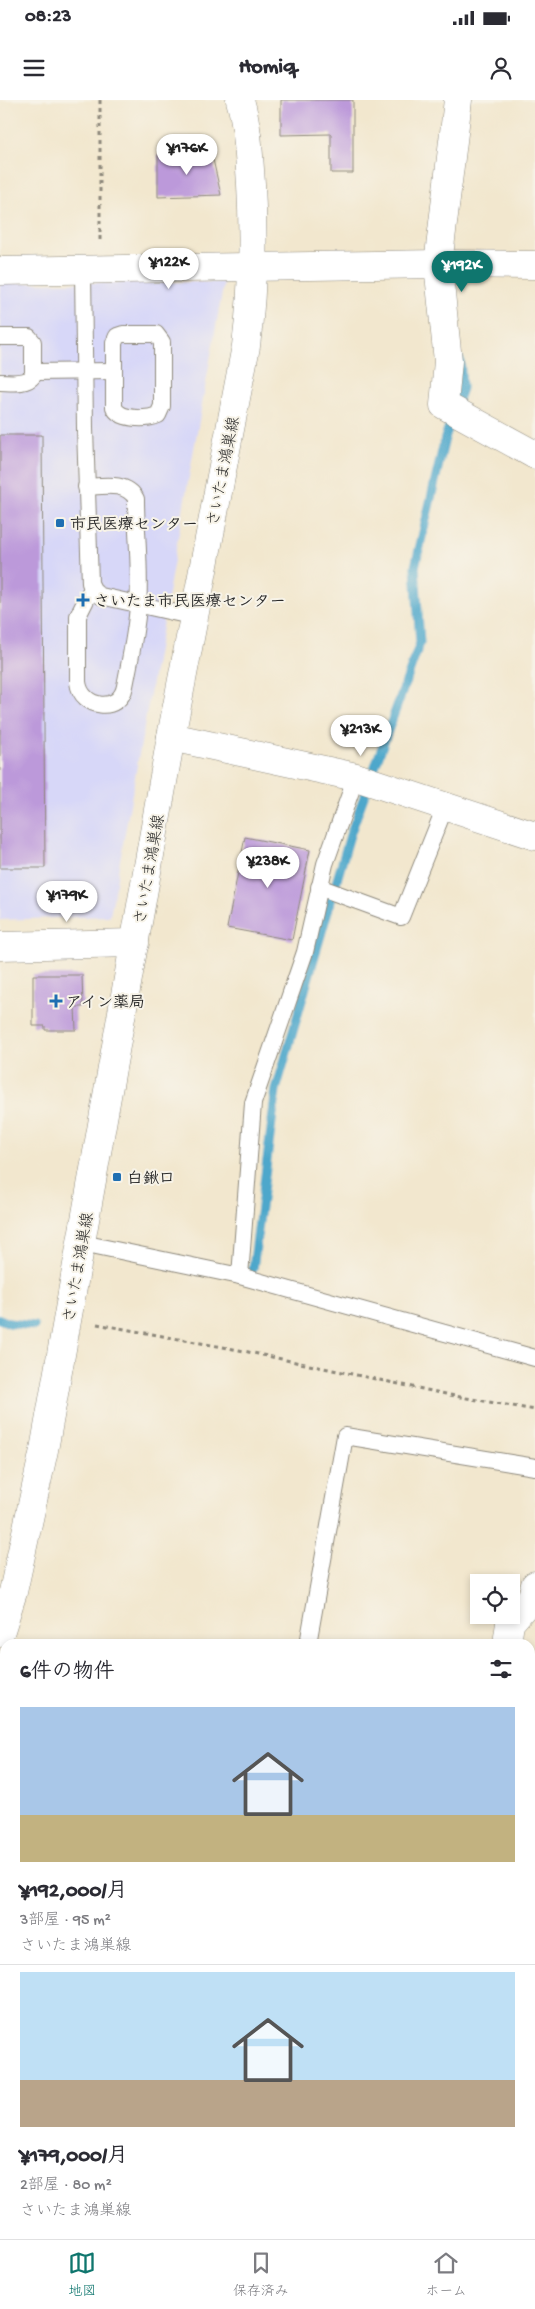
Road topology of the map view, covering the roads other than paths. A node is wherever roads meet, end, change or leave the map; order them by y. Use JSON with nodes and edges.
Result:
{"nodes":[{"id":1,"x":240,"y":100,"type":"edge"},
{"id":2,"x":458,"y":100,"type":"edge"},
{"id":3,"x":438,"y":264,"type":"junction"},
{"id":4,"x":535,"y":265,"type":"edge"},
{"id":5,"x":253,"y":267,"type":"junction"},
{"id":6,"x":0,"y":270,"type":"edge"},
{"id":7,"x":92,"y":270,"type":"junction"},
{"id":8,"x":0,"y":337,"type":"edge"},
{"id":9,"x":84,"y":371,"type":"junction"},
{"id":10,"x":114,"y":371,"type":"junction"},
{"id":11,"x":33,"y":372,"type":"junction"},
{"id":12,"x":0,"y":382,"type":"edge"},
{"id":13,"x":535,"y":455,"type":"edge"},
{"id":14,"x":86,"y":486,"type":"junction"},
{"id":15,"x":92,"y":588,"type":"junction"},
{"id":16,"x":138,"y":604,"type":"junction"},
{"id":17,"x":194,"y":617,"type":"junction"},
{"id":18,"x":171,"y":737,"type":"junction"},
{"id":19,"x":356,"y":777,"type":"junction"},
{"id":20,"x":445,"y":807,"type":"junction"},
{"id":21,"x":535,"y":836,"type":"edge"},
{"id":22,"x":319,"y":888,"type":"junction"},
{"id":23,"x":135,"y":943,"type":"junction"},
{"id":24,"x":0,"y":946,"type":"edge"},
{"id":25,"x":82,"y":1243,"type":"junction"},
{"id":26,"x":240,"y":1276,"type":"junction"},
{"id":27,"x":535,"y":1358,"type":"edge"},
{"id":28,"x":535,"y":1467,"type":"edge"},
{"id":29,"x":535,"y":1585,"type":"edge"},
{"id":30,"x":0,"y":1633,"type":"edge"},
{"id":31,"x":309,"y":1639,"type":"edge"},
{"id":32,"x":508,"y":1639,"type":"edge"}],
"edges":[{"from":1,"to":5,"type":"street","name":"さいたま鴻巣線"},
{"from":2,"to":3,"type":"street"},
{"from":3,"to":4,"type":"street"},
{"from":3,"to":5,"type":"street"},
{"from":3,"to":13,"type":"street"},
{"from":5,"to":7,"type":"street"},
{"from":5,"to":17,"type":"street","name":"さいたま鴻巣線"},
{"from":6,"to":7,"type":"street"},
{"from":7,"to":9,"type":"lane"},
{"from":8,"to":11,"type":"lane"},
{"from":9,"to":10,"type":"lane"},
{"from":9,"to":11,"type":"lane"},
{"from":9,"to":14,"type":"lane"},
{"from":10,"to":10,"type":"lane"},
{"from":11,"to":12,"type":"lane"},
{"from":14,"to":15,"type":"lane"},
{"from":14,"to":16,"type":"lane"},
{"from":15,"to":16,"type":"lane"},
{"from":15,"to":16,"type":"lane"},
{"from":16,"to":17,"type":"lane"},
{"from":17,"to":18,"type":"street","name":"さいたま鴻巣線"},
{"from":18,"to":19,"type":"street"},
{"from":18,"to":23,"type":"street","name":"さいたま鴻巣線"},
{"from":19,"to":20,"type":"street"},
{"from":19,"to":22,"type":"lane"},
{"from":20,"to":21,"type":"street"},
{"from":20,"to":22,"type":"lane"},
{"from":22,"to":26,"type":"lane"},
{"from":23,"to":24,"type":"street"},
{"from":23,"to":25,"type":"street","name":"さいたま鴻巣線"},
{"from":25,"to":26,"type":"lane"},
{"from":25,"to":30,"type":"street","name":"さいたま鴻巣線"},
{"from":26,"to":27,"type":"lane"},
{"from":28,"to":31,"type":"lane"},
{"from":29,"to":32,"type":"street"}]}
